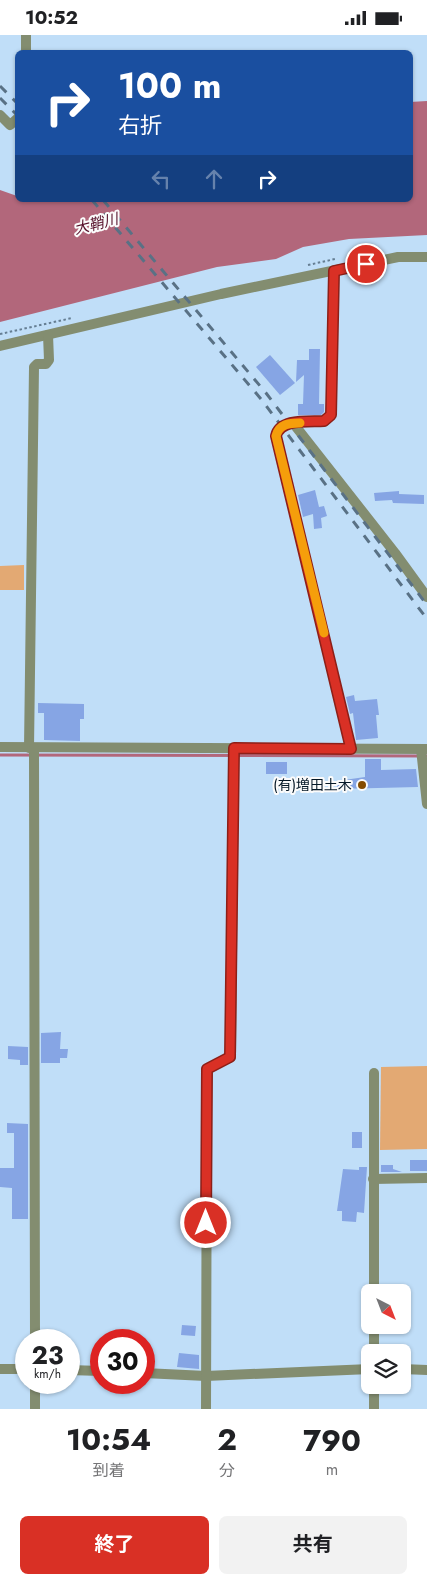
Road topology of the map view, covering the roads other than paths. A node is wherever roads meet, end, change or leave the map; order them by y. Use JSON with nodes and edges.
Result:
{"nodes":[{"id":1,"x":26,"y":35,"type":"edge"},
{"id":2,"x":26,"y":50,"type":"edge"},
{"id":3,"x":0,"y":115,"type":"edge"},
{"id":4,"x":15,"y":121,"type":"edge"},
{"id":5,"x":427,"y":257,"type":"edge"},
{"id":6,"x":334,"y":271,"type":"junction"},
{"id":7,"x":48,"y":335,"type":"junction"},
{"id":8,"x":0,"y":346,"type":"edge"},
{"id":9,"x":293,"y":423,"type":"junction"},
{"id":10,"x":427,"y":597,"type":"edge"},
{"id":11,"x":0,"y":747,"type":"edge"},
{"id":12,"x":351,"y":749,"type":"junction"},
{"id":13,"x":32,"y":751,"type":"junction"},
{"id":14,"x":234,"y":753,"type":"junction"},
{"id":15,"x":423,"y":753,"type":"edge"},
{"id":16,"x":427,"y":805,"type":"edge"},
{"id":17,"x":374,"y":1073,"type":"dead end"},
{"id":18,"x":373,"y":1179,"type":"junction"},
{"id":19,"x":427,"y":1179,"type":"edge"},
{"id":20,"x":374,"y":1284,"type":"edge"},
{"id":21,"x":35,"y":1329,"type":"edge"},
{"id":22,"x":0,"y":1369,"type":"edge"},
{"id":23,"x":15,"y":1369,"type":"edge"},
{"id":24,"x":361,"y":1369,"type":"edge"},
{"id":25,"x":411,"y":1369,"type":"edge"},
{"id":26,"x":427,"y":1370,"type":"edge"},
{"id":27,"x":155,"y":1374,"type":"edge"},
{"id":28,"x":206,"y":1376,"type":"junction"},
{"id":29,"x":35,"y":1394,"type":"edge"},
{"id":30,"x":374,"y":1394,"type":"edge"},
{"id":31,"x":35,"y":1409,"type":"edge"},
{"id":32,"x":206,"y":1409,"type":"edge"},
{"id":33,"x":374,"y":1409,"type":"edge"}],
"edges":[{"from":1,"to":2,"type":"street"},
{"from":3,"to":4,"type":"street"},
{"from":5,"to":6,"type":"street"},
{"from":6,"to":7,"type":"street"},
{"from":6,"to":9,"type":"street"},
{"from":7,"to":8,"type":"street"},
{"from":7,"to":13,"type":"street"},
{"from":9,"to":10,"type":"street"},
{"from":9,"to":12,"type":"street"},
{"from":11,"to":13,"type":"street"},
{"from":12,"to":14,"type":"street"},
{"from":12,"to":15,"type":"street"},
{"from":13,"to":14,"type":"street"},
{"from":13,"to":21,"type":"street"},
{"from":14,"to":28,"type":"street"},
{"from":15,"to":16,"type":"street"},
{"from":17,"to":18,"type":"street"},
{"from":18,"to":19,"type":"street"},
{"from":18,"to":20,"type":"street"},
{"from":22,"to":23,"type":"street"},
{"from":24,"to":28,"type":"street"},
{"from":25,"to":26,"type":"street"},
{"from":27,"to":28,"type":"street"},
{"from":28,"to":32,"type":"street"},
{"from":29,"to":31,"type":"street"},
{"from":30,"to":33,"type":"street"}]}
